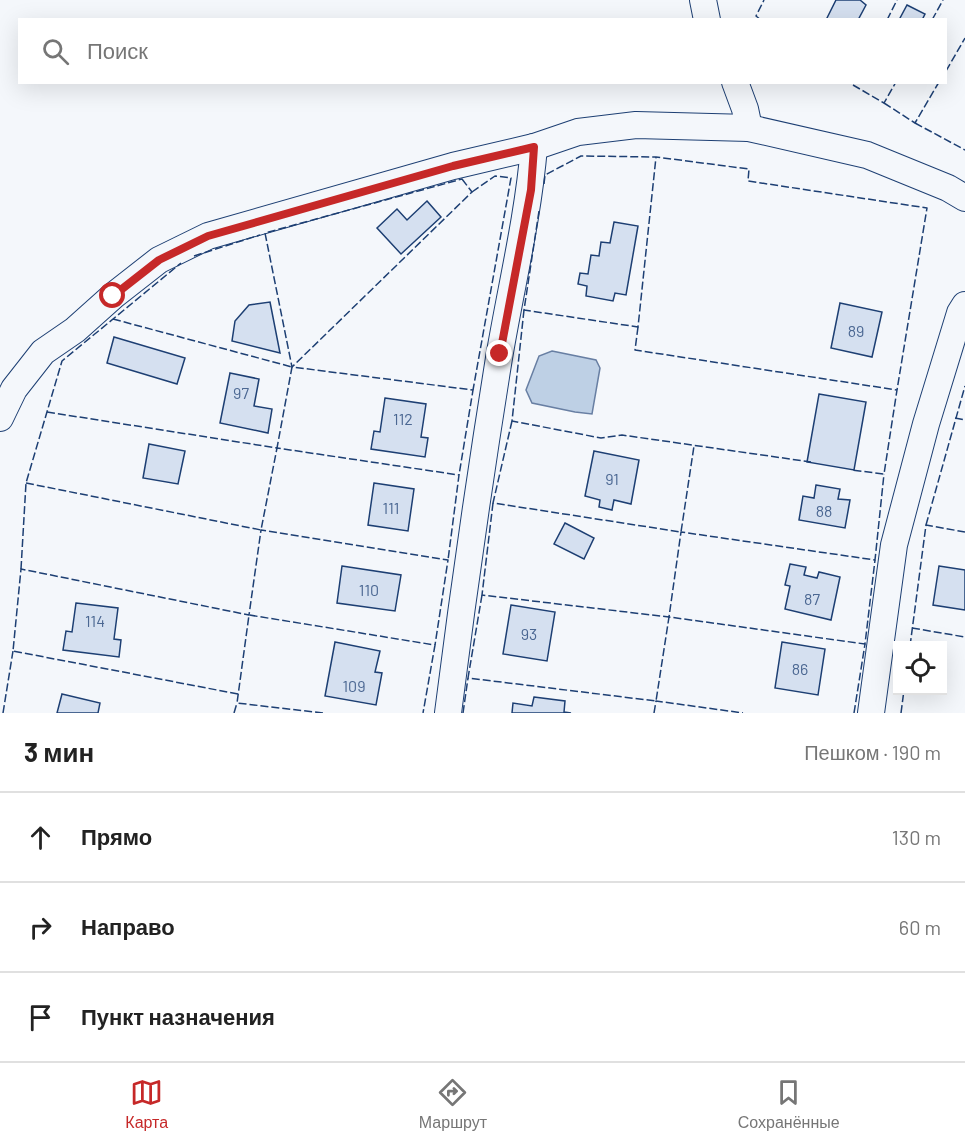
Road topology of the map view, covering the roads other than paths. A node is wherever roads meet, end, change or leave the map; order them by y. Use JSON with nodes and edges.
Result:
{"nodes":[{"id":1,"x":736,"y":84,"type":"edge"},
{"id":2,"x":749,"y":128,"type":"junction"},
{"id":3,"x":534,"y":147,"type":"junction"},
{"id":4,"x":965,"y":198,"type":"edge"},
{"id":5,"x":965,"y":305,"type":"edge"},
{"id":6,"x":0,"y":418,"type":"edge"},
{"id":7,"x":448,"y":713,"type":"edge"},
{"id":8,"x":871,"y":713,"type":"edge"}],
"edges":[{"from":1,"to":2,"type":"street"},
{"from":2,"to":3,"type":"street"},
{"from":2,"to":4,"type":"street"},
{"from":3,"to":6,"type":"street"},
{"from":3,"to":7,"type":"street"},
{"from":5,"to":8,"type":"street"}]}
